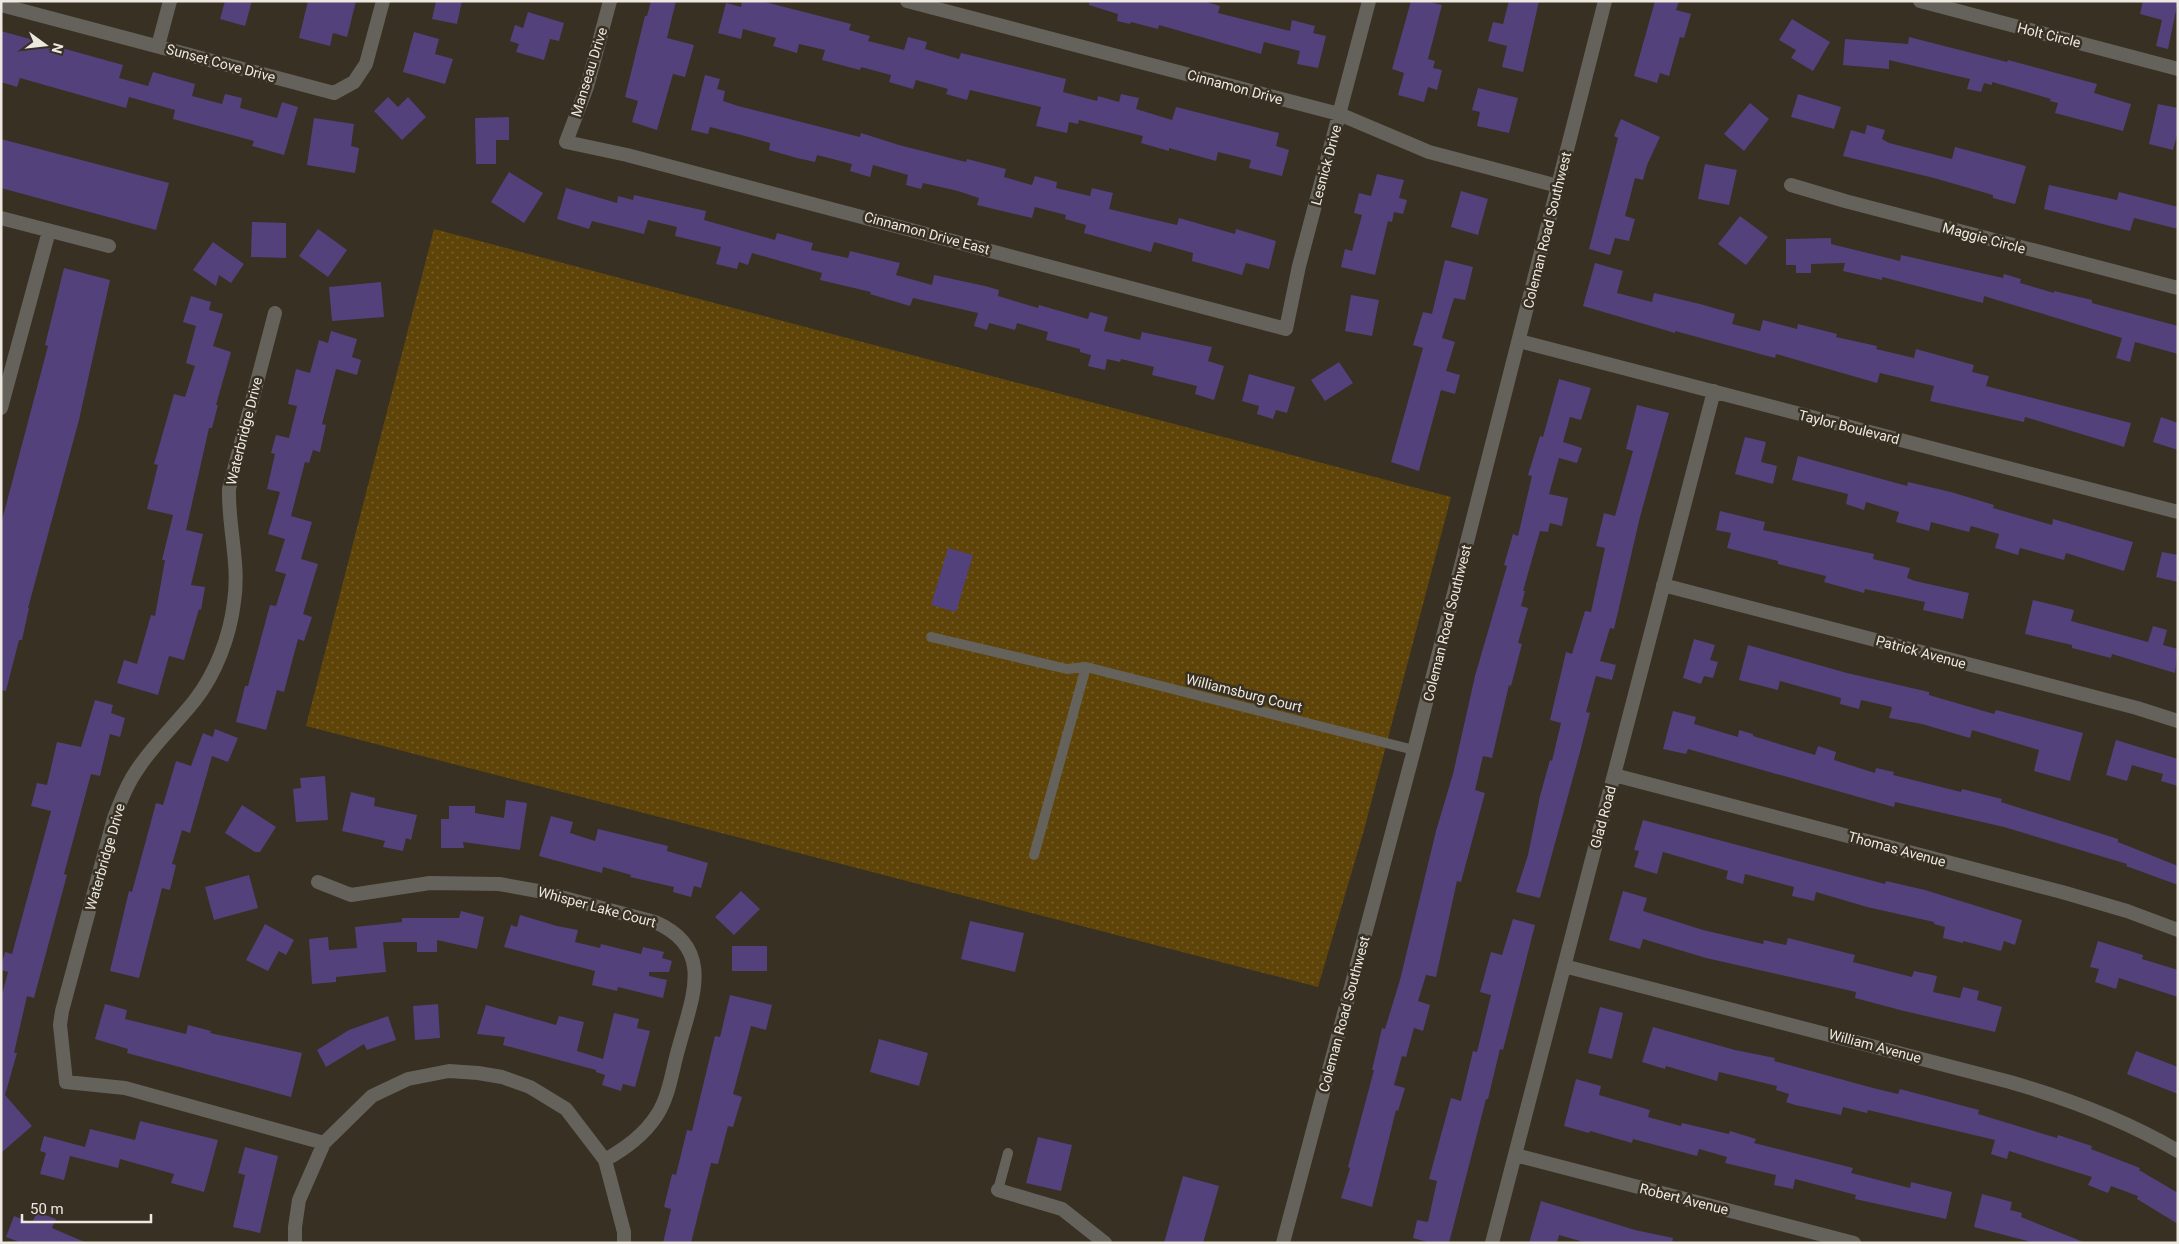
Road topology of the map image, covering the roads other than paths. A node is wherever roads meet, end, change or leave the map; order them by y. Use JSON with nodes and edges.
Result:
{"nodes":[{"id":1,"x":170,"y":1,"type":"edge"},
{"id":2,"x":382,"y":1,"type":"edge"},
{"id":3,"x":610,"y":1,"type":"edge"},
{"id":4,"x":907,"y":1,"type":"edge"},
{"id":5,"x":1370,"y":1,"type":"edge"},
{"id":6,"x":1605,"y":1,"type":"edge"},
{"id":7,"x":1920,"y":1,"type":"edge"},
{"id":8,"x":1,"y":5,"type":"edge"},
{"id":9,"x":158,"y":46,"type":"junction"},
{"id":10,"x":2178,"y":68,"type":"edge"},
{"id":11,"x":1339,"y":114,"type":"junction"},
{"id":12,"x":566,"y":142,"type":"joint"},
{"id":13,"x":1790,"y":185,"type":"dead end"},
{"id":14,"x":1558,"y":186,"type":"junction"},
{"id":15,"x":1,"y":218,"type":"edge"},
{"id":16,"x":49,"y":231,"type":"junction"},
{"id":17,"x":109,"y":246,"type":"dead end"},
{"id":18,"x":2178,"y":288,"type":"edge"},
{"id":19,"x":275,"y":313,"type":"dead end"},
{"id":20,"x":1286,"y":329,"type":"joint"},
{"id":21,"x":1519,"y":341,"type":"junction"},
{"id":22,"x":1714,"y":391,"type":"junction"},
{"id":23,"x":1,"y":408,"type":"edge"},
{"id":24,"x":2178,"y":512,"type":"edge"},
{"id":25,"x":1663,"y":585,"type":"junction"},
{"id":26,"x":931,"y":637,"type":"dead end"},
{"id":27,"x":1086,"y":667,"type":"junction"},
{"id":28,"x":2178,"y":721,"type":"edge"},
{"id":29,"x":1414,"y":750,"type":"junction"},
{"id":30,"x":1614,"y":776,"type":"junction"},
{"id":31,"x":1034,"y":855,"type":"dead end"},
{"id":32,"x":318,"y":882,"type":"dead end"},
{"id":33,"x":2178,"y":930,"type":"edge"},
{"id":34,"x":1564,"y":966,"type":"junction"},
{"id":35,"x":324,"y":1142,"type":"junction"},
{"id":36,"x":2178,"y":1151,"type":"edge"},
{"id":37,"x":1008,"y":1153,"type":"dead end"},
{"id":38,"x":1515,"y":1155,"type":"junction"},
{"id":39,"x":605,"y":1160,"type":"junction"},
{"id":40,"x":998,"y":1190,"type":"joint"},
{"id":41,"x":296,"y":1243,"type":"edge"},
{"id":42,"x":624,"y":1243,"type":"edge"},
{"id":43,"x":1105,"y":1243,"type":"edge"},
{"id":44,"x":1283,"y":1243,"type":"edge"},
{"id":45,"x":1492,"y":1243,"type":"edge"},
{"id":46,"x":1854,"y":1243,"type":"edge"}],
"edges":[{"from":1,"to":9,"type":"street"},
{"from":2,"to":9,"type":"street","name":"Sunset Cove Drive"},
{"from":3,"to":12,"type":"street","name":"Manseau Drive"},
{"from":4,"to":11,"type":"street","name":"Cinnamon Drive"},
{"from":5,"to":11,"type":"street","name":"Lesnick Drive"},
{"from":6,"to":14,"type":"street","name":"Coleman Road Southwest"},
{"from":7,"to":10,"type":"street","name":"Holt Circle"},
{"from":8,"to":9,"type":"street","name":"Sunset Cove Drive"},
{"from":11,"to":14,"type":"street","name":"Cinnamon Drive"},
{"from":11,"to":20,"type":"street","name":"Lesnick Drive"},
{"from":12,"to":20,"type":"street","name":"Cinnamon Drive East"},
{"from":13,"to":18,"type":"street","name":"Maggie Circle"},
{"from":14,"to":21,"type":"street","name":"Coleman Road Southwest"},
{"from":15,"to":16,"type":"street"},
{"from":16,"to":17,"type":"street"},
{"from":16,"to":23,"type":"street"},
{"from":19,"to":35,"type":"street","name":"Waterbridge Drive"},
{"from":21,"to":22,"type":"street","name":"Taylor Boulevard"},
{"from":21,"to":29,"type":"street","name":"Coleman Road Southwest"},
{"from":22,"to":24,"type":"street","name":"Taylor Boulevard"},
{"from":22,"to":25,"type":"street","name":"Glad Road"},
{"from":25,"to":28,"type":"street","name":"Patrick Avenue"},
{"from":25,"to":30,"type":"street","name":"Glad Road"},
{"from":26,"to":27,"type":"lane","name":"Williamsburg Court"},
{"from":27,"to":29,"type":"lane","name":"Williamsburg Court"},
{"from":27,"to":31,"type":"lane"},
{"from":29,"to":44,"type":"street","name":"Coleman Road Southwest"},
{"from":30,"to":33,"type":"street","name":"Thomas Avenue"},
{"from":30,"to":34,"type":"street","name":"Glad Road"},
{"from":32,"to":39,"type":"street","name":"Whisper Lake Court"},
{"from":34,"to":36,"type":"street","name":"William Avenue"},
{"from":34,"to":38,"type":"street","name":"Glad Road"},
{"from":35,"to":39,"type":"street"},
{"from":35,"to":41,"type":"street"},
{"from":37,"to":40,"type":"lane"},
{"from":38,"to":45,"type":"street","name":"Glad Road"},
{"from":38,"to":46,"type":"street","name":"Robert Avenue"},
{"from":39,"to":42,"type":"street"},
{"from":40,"to":43,"type":"street"}]}
